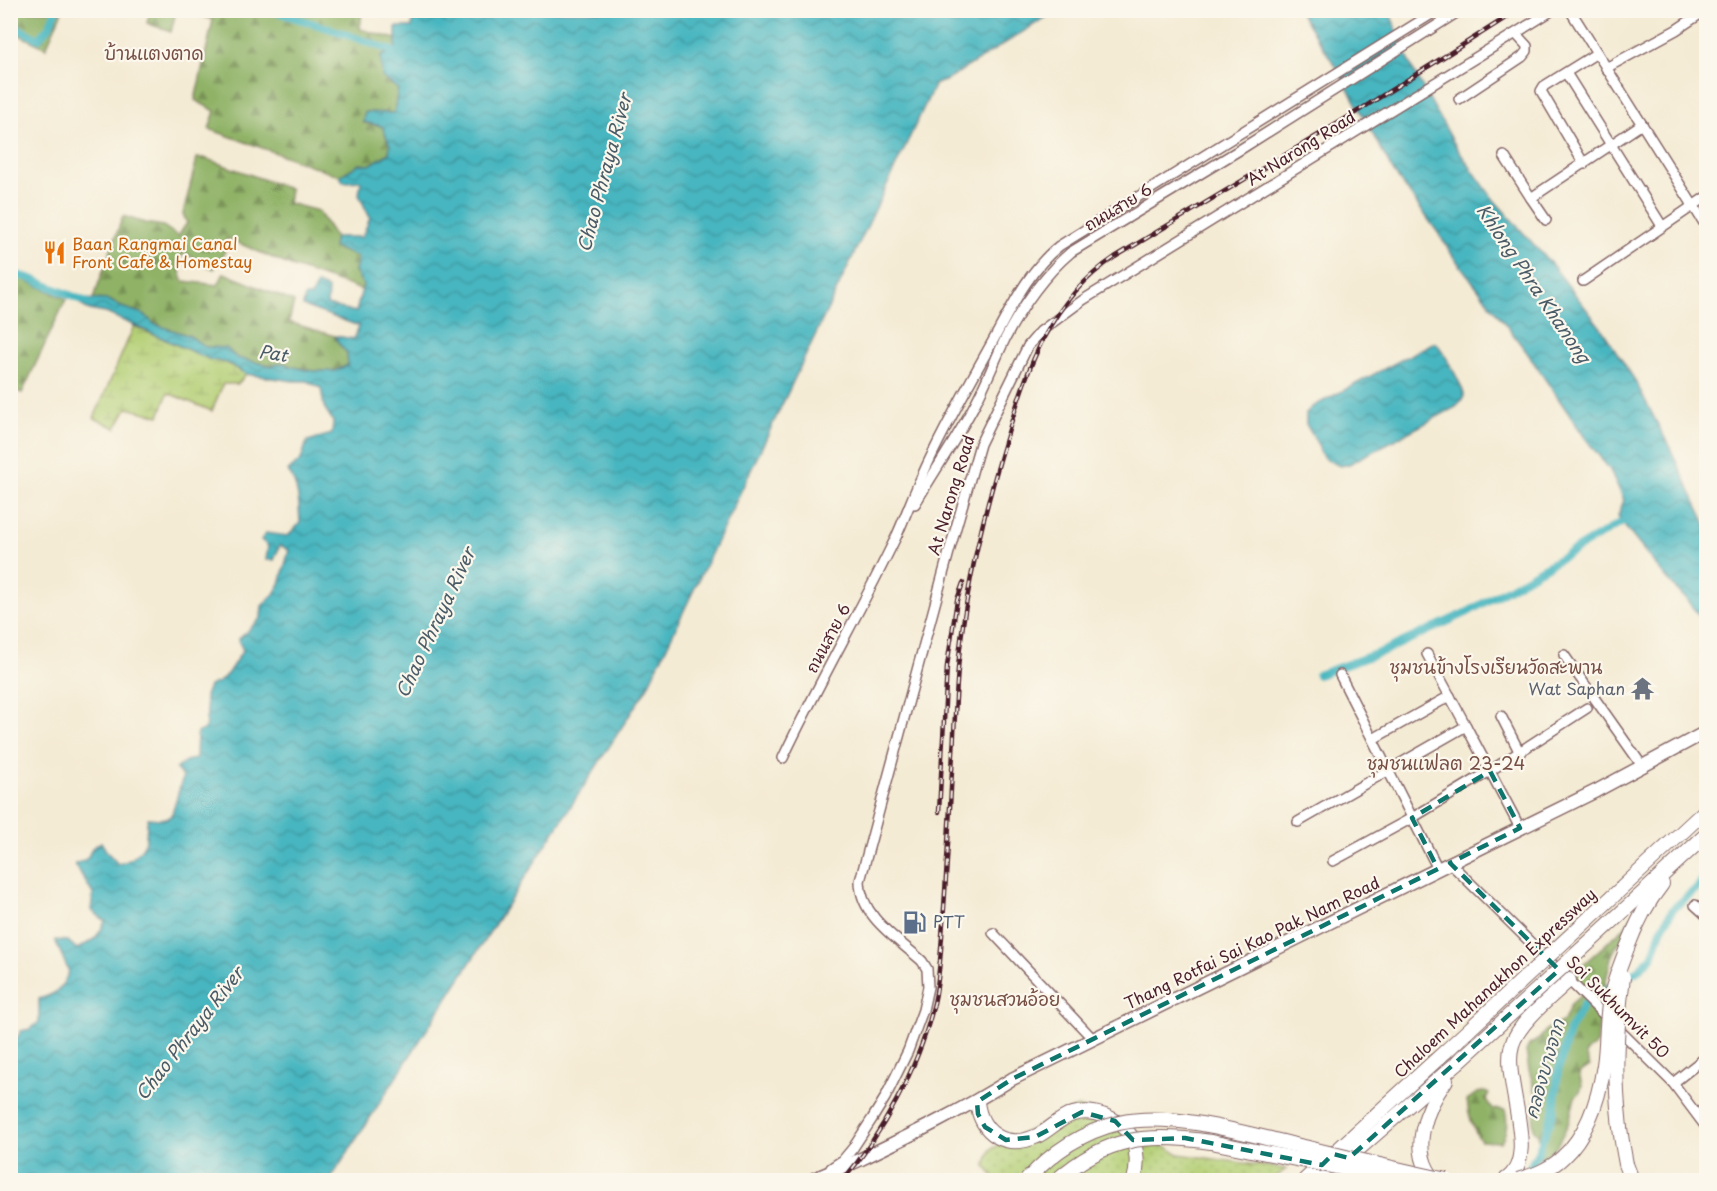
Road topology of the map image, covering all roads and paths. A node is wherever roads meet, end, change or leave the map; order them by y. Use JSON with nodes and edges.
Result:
{"nodes":[{"id":1,"x":1438,"y":10,"type":"edge"},
{"id":2,"x":1461,"y":10,"type":"edge"},
{"id":3,"x":1553,"y":10,"type":"edge"},
{"id":4,"x":1570,"y":10,"type":"edge"},
{"id":5,"x":1706,"y":10,"type":"edge"},
{"id":6,"x":1516,"y":34,"type":"junction"},
{"id":7,"x":1597,"y":53,"type":"junction"},
{"id":8,"x":1606,"y":68,"type":"junction"},
{"id":9,"x":1566,"y":73,"type":"junction"},
{"id":10,"x":1459,"y":99,"type":"dead end"},
{"id":11,"x":1642,"y":124,"type":"junction"},
{"id":12,"x":1611,"y":145,"type":"junction"},
{"id":13,"x":1504,"y":156,"type":"dead end"},
{"id":14,"x":1584,"y":164,"type":"junction"},
{"id":15,"x":1707,"y":197,"type":"edge"},
{"id":16,"x":1531,"y":198,"type":"junction"},
{"id":17,"x":1693,"y":205,"type":"junction"},
{"id":18,"x":1546,"y":220,"type":"dead end"},
{"id":19,"x":1662,"y":226,"type":"junction"},
{"id":20,"x":1707,"y":226,"type":"edge"},
{"id":21,"x":1583,"y":281,"type":"dead end"},
{"id":22,"x":898,"y":532,"type":"junction"},
{"id":23,"x":1427,"y":654,"type":"dead end"},
{"id":24,"x":1564,"y":655,"type":"dead end"},
{"id":25,"x":1340,"y":675,"type":"dead end"},
{"id":26,"x":1450,"y":696,"type":"junction"},
{"id":27,"x":1587,"y":708,"type":"dead end"},
{"id":28,"x":1501,"y":716,"type":"dead end"},
{"id":29,"x":1466,"y":726,"type":"junction"},
{"id":30,"x":1707,"y":732,"type":"edge"},
{"id":31,"x":1372,"y":739,"type":"junction"},
{"id":32,"x":1520,"y":753,"type":"junction"},
{"id":33,"x":783,"y":758,"type":"dead end"},
{"id":34,"x":1643,"y":767,"type":"junction"},
{"id":35,"x":1388,"y":771,"type":"junction"},
{"id":36,"x":1490,"y":771,"type":"junction"},
{"id":37,"x":1707,"y":810,"type":"edge"},
{"id":38,"x":1412,"y":818,"type":"junction"},
{"id":39,"x":1298,"y":822,"type":"dead end"},
{"id":40,"x":1520,"y":828,"type":"junction"},
{"id":41,"x":1707,"y":836,"type":"edge"},
{"id":42,"x":1333,"y":861,"type":"dead end"},
{"id":43,"x":1450,"y":863,"type":"junction"},
{"id":44,"x":1438,"y":870,"type":"junction"},
{"id":45,"x":1695,"y":905,"type":"dead end"},
{"id":46,"x":1707,"y":915,"type":"edge"},
{"id":47,"x":993,"y":933,"type":"dead end"},
{"id":48,"x":1627,"y":948,"type":"junction"},
{"id":49,"x":1569,"y":980,"type":"junction"},
{"id":50,"x":1093,"y":1039,"type":"junction"},
{"id":51,"x":1707,"y":1057,"type":"edge"},
{"id":52,"x":1457,"y":1063,"type":"junction"},
{"id":53,"x":1673,"y":1083,"type":"junction"},
{"id":54,"x":977,"y":1102,"type":"junction"},
{"id":55,"x":1707,"y":1127,"type":"edge"},
{"id":56,"x":815,"y":1179,"type":"edge"},
{"id":57,"x":1028,"y":1180,"type":"edge"},
{"id":58,"x":1057,"y":1180,"type":"edge"},
{"id":59,"x":1134,"y":1180,"type":"edge"},
{"id":60,"x":1305,"y":1180,"type":"edge"},
{"id":61,"x":1323,"y":1180,"type":"edge"},
{"id":62,"x":1401,"y":1180,"type":"edge"},
{"id":63,"x":1435,"y":1180,"type":"edge"},
{"id":64,"x":1447,"y":1180,"type":"edge"},
{"id":65,"x":1505,"y":1180,"type":"edge"},
{"id":66,"x":1518,"y":1180,"type":"edge"},
{"id":67,"x":1632,"y":1180,"type":"edge"}],
"edges":[{"from":1,"to":22,"type":"street","name":"ถนนสาย 6"},
{"from":2,"to":22,"type":"street","name":"ถนนสาย 6"},
{"from":3,"to":6,"type":"street","name":"At Narong Road"},
{"from":4,"to":7,"type":"street"},
{"from":5,"to":8,"type":"street"},
{"from":6,"to":10,"type":"street"},
{"from":6,"to":56,"type":"street","name":"At Narong Road"},
{"from":7,"to":8,"type":"street"},
{"from":7,"to":9,"type":"street"},
{"from":8,"to":11,"type":"street"},
{"from":9,"to":12,"type":"street"},
{"from":9,"to":14,"type":"street"},
{"from":11,"to":12,"type":"street"},
{"from":11,"to":17,"type":"street"},
{"from":12,"to":14,"type":"street"},
{"from":12,"to":19,"type":"street"},
{"from":13,"to":16,"type":"street"},
{"from":14,"to":16,"type":"street"},
{"from":15,"to":17,"type":"street"},
{"from":16,"to":18,"type":"street"},
{"from":17,"to":19,"type":"street"},
{"from":17,"to":20,"type":"street"},
{"from":19,"to":21,"type":"street"},
{"from":22,"to":33,"type":"street","name":"ถนนสาย 6"},
{"from":23,"to":26,"type":"street"},
{"from":24,"to":34,"type":"street"},
{"from":25,"to":31,"type":"street"},
{"from":26,"to":29,"type":"street"},
{"from":26,"to":31,"type":"street"},
{"from":27,"to":32,"type":"street"},
{"from":28,"to":32,"type":"street"},
{"from":29,"to":35,"type":"street"},
{"from":29,"to":36,"type":"street"},
{"from":30,"to":34,"type":"main road","name":"Thang Rotfai Sai Kao Pak Nam Road"},
{"from":31,"to":35,"type":"street"},
{"from":32,"to":36,"type":"street"},
{"from":34,"to":40,"type":"main road","name":"Thang Rotfai Sai Kao Pak Nam Road"},
{"from":35,"to":38,"type":"street"},
{"from":35,"to":39,"type":"street"},
{"from":36,"to":38,"type":"street"},
{"from":36,"to":40,"type":"street"},
{"from":37,"to":60,"type":"highway","name":"Chaloem Mahanakhon Expressway","bridge":true},
{"from":38,"to":42,"type":"street"},
{"from":38,"to":44,"type":"street"},
{"from":40,"to":43,"type":"main road","name":"Thang Rotfai Sai Kao Pak Nam Road"},
{"from":41,"to":48,"type":"highway"},
{"from":41,"to":52,"type":"highway","name":"Chaloem Mahanakhon Expressway","bridge":true},
{"from":43,"to":44,"type":"main road","name":"Thang Rotfai Sai Kao Pak Nam Road"},
{"from":43,"to":49,"type":"street","name":"Soi Sukhumvit 50"},
{"from":44,"to":50,"type":"main road","name":"Thang Rotfai Sai Kao Pak Nam Road"},
{"from":45,"to":46,"type":"street"},
{"from":47,"to":50,"type":"street"},
{"from":48,"to":66,"type":"highway","bridge":true},
{"from":48,"to":67,"type":"highway","bridge":true},
{"from":49,"to":53,"type":"street","name":"Soi Sukhumvit 50","bridge":true},
{"from":49,"to":65,"type":"highway"},
{"from":50,"to":54,"type":"main road","name":"Thang Rotfai Sai Kao Pak Nam Road"},
{"from":51,"to":53,"type":"street"},
{"from":52,"to":61,"type":"highway","name":"Chaloem Mahanakhon Expressway"},
{"from":52,"to":63,"type":"highway"},
{"from":53,"to":55,"type":"street","name":"Soi Sukhumvit 50"},
{"from":54,"to":56,"type":"main road","name":"Thang Rotfai Sai Kao Pak Nam Road"},
{"from":54,"to":59,"type":"highway"},
{"from":57,"to":64,"type":"highway","bridge":true},
{"from":58,"to":62,"type":"highway","bridge":true}]}
